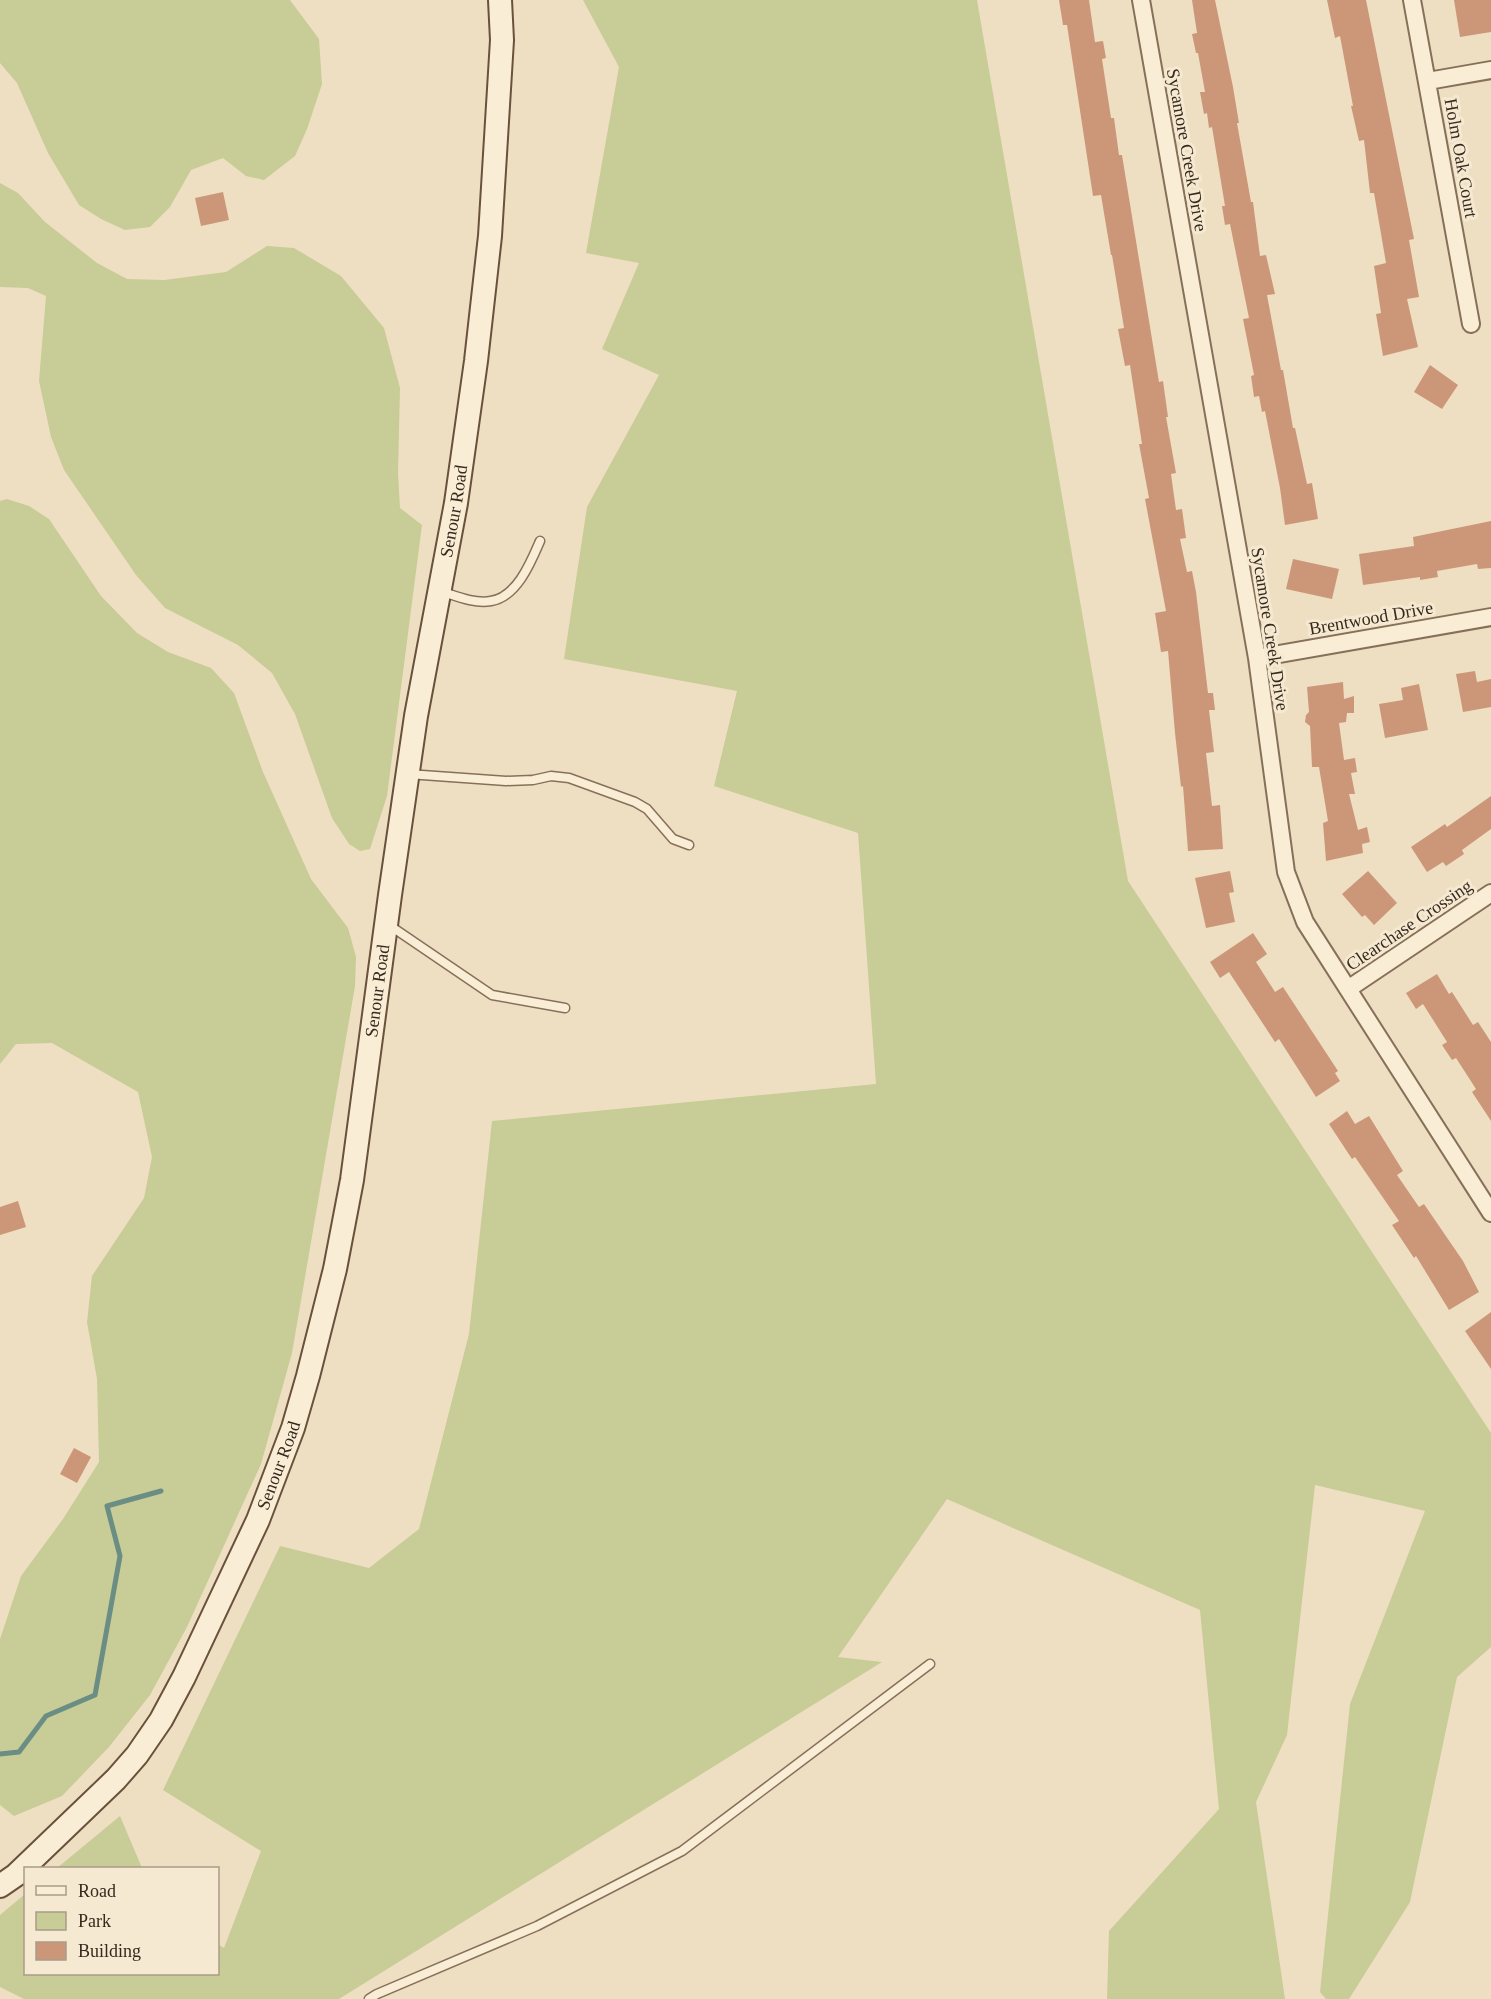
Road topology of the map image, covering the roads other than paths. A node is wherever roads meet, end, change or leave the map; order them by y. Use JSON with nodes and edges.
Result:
{"nodes":[{"id":1,"x":500,"y":0,"type":"edge"},
{"id":2,"x":1141,"y":0,"type":"edge"},
{"id":3,"x":1412,"y":0,"type":"edge"},
{"id":4,"x":1491,"y":70,"type":"edge"},
{"id":5,"x":1428,"y":81,"type":"junction"},
{"id":6,"x":1471,"y":324,"type":"dead end"},
{"id":7,"x":540,"y":541,"type":"dead end"},
{"id":8,"x":440,"y":591,"type":"junction"},
{"id":9,"x":1491,"y":617,"type":"edge"},
{"id":10,"x":1257,"y":658,"type":"junction"},
{"id":11,"x":408,"y":774,"type":"junction"},
{"id":12,"x":689,"y":845,"type":"dead end"},
{"id":13,"x":1491,"y":893,"type":"edge"},
{"id":14,"x":386,"y":922,"type":"junction"},
{"id":15,"x":1348,"y":989,"type":"junction"},
{"id":16,"x":565,"y":1008,"type":"dead end"},
{"id":17,"x":1491,"y":1213,"type":"edge"},
{"id":18,"x":930,"y":1664,"type":"dead end"},
{"id":19,"x":24,"y":1867,"type":"edge"},
{"id":20,"x":24,"y":1867,"type":"edge"},
{"id":21,"x":0,"y":1886,"type":"edge"},
{"id":22,"x":369,"y":1999,"type":"edge"}],
"edges":[{"from":1,"to":8,"type":"street","name":"Senour Road"},
{"from":2,"to":10,"type":"street","name":"Sycamore Creek Drive"},
{"from":3,"to":5,"type":"street","name":"Holm Oak Court"},
{"from":4,"to":5,"type":"street"},
{"from":5,"to":6,"type":"street","name":"Holm Oak Court"},
{"from":7,"to":8,"type":"lane"},
{"from":8,"to":11,"type":"street","name":"Senour Road"},
{"from":9,"to":10,"type":"street","name":"Brentwood Drive"},
{"from":10,"to":15,"type":"street","name":"Sycamore Creek Drive"},
{"from":11,"to":12,"type":"lane"},
{"from":11,"to":14,"type":"street","name":"Senour Road"},
{"from":13,"to":15,"type":"street","name":"Clearchase Crossing"},
{"from":14,"to":16,"type":"lane"},
{"from":14,"to":20,"type":"street","name":"Senour Road"},
{"from":15,"to":17,"type":"street","name":"Sycamore Creek Drive"},
{"from":18,"to":22,"type":"lane"},
{"from":19,"to":21,"type":"street","name":"Senour Road"}]}
